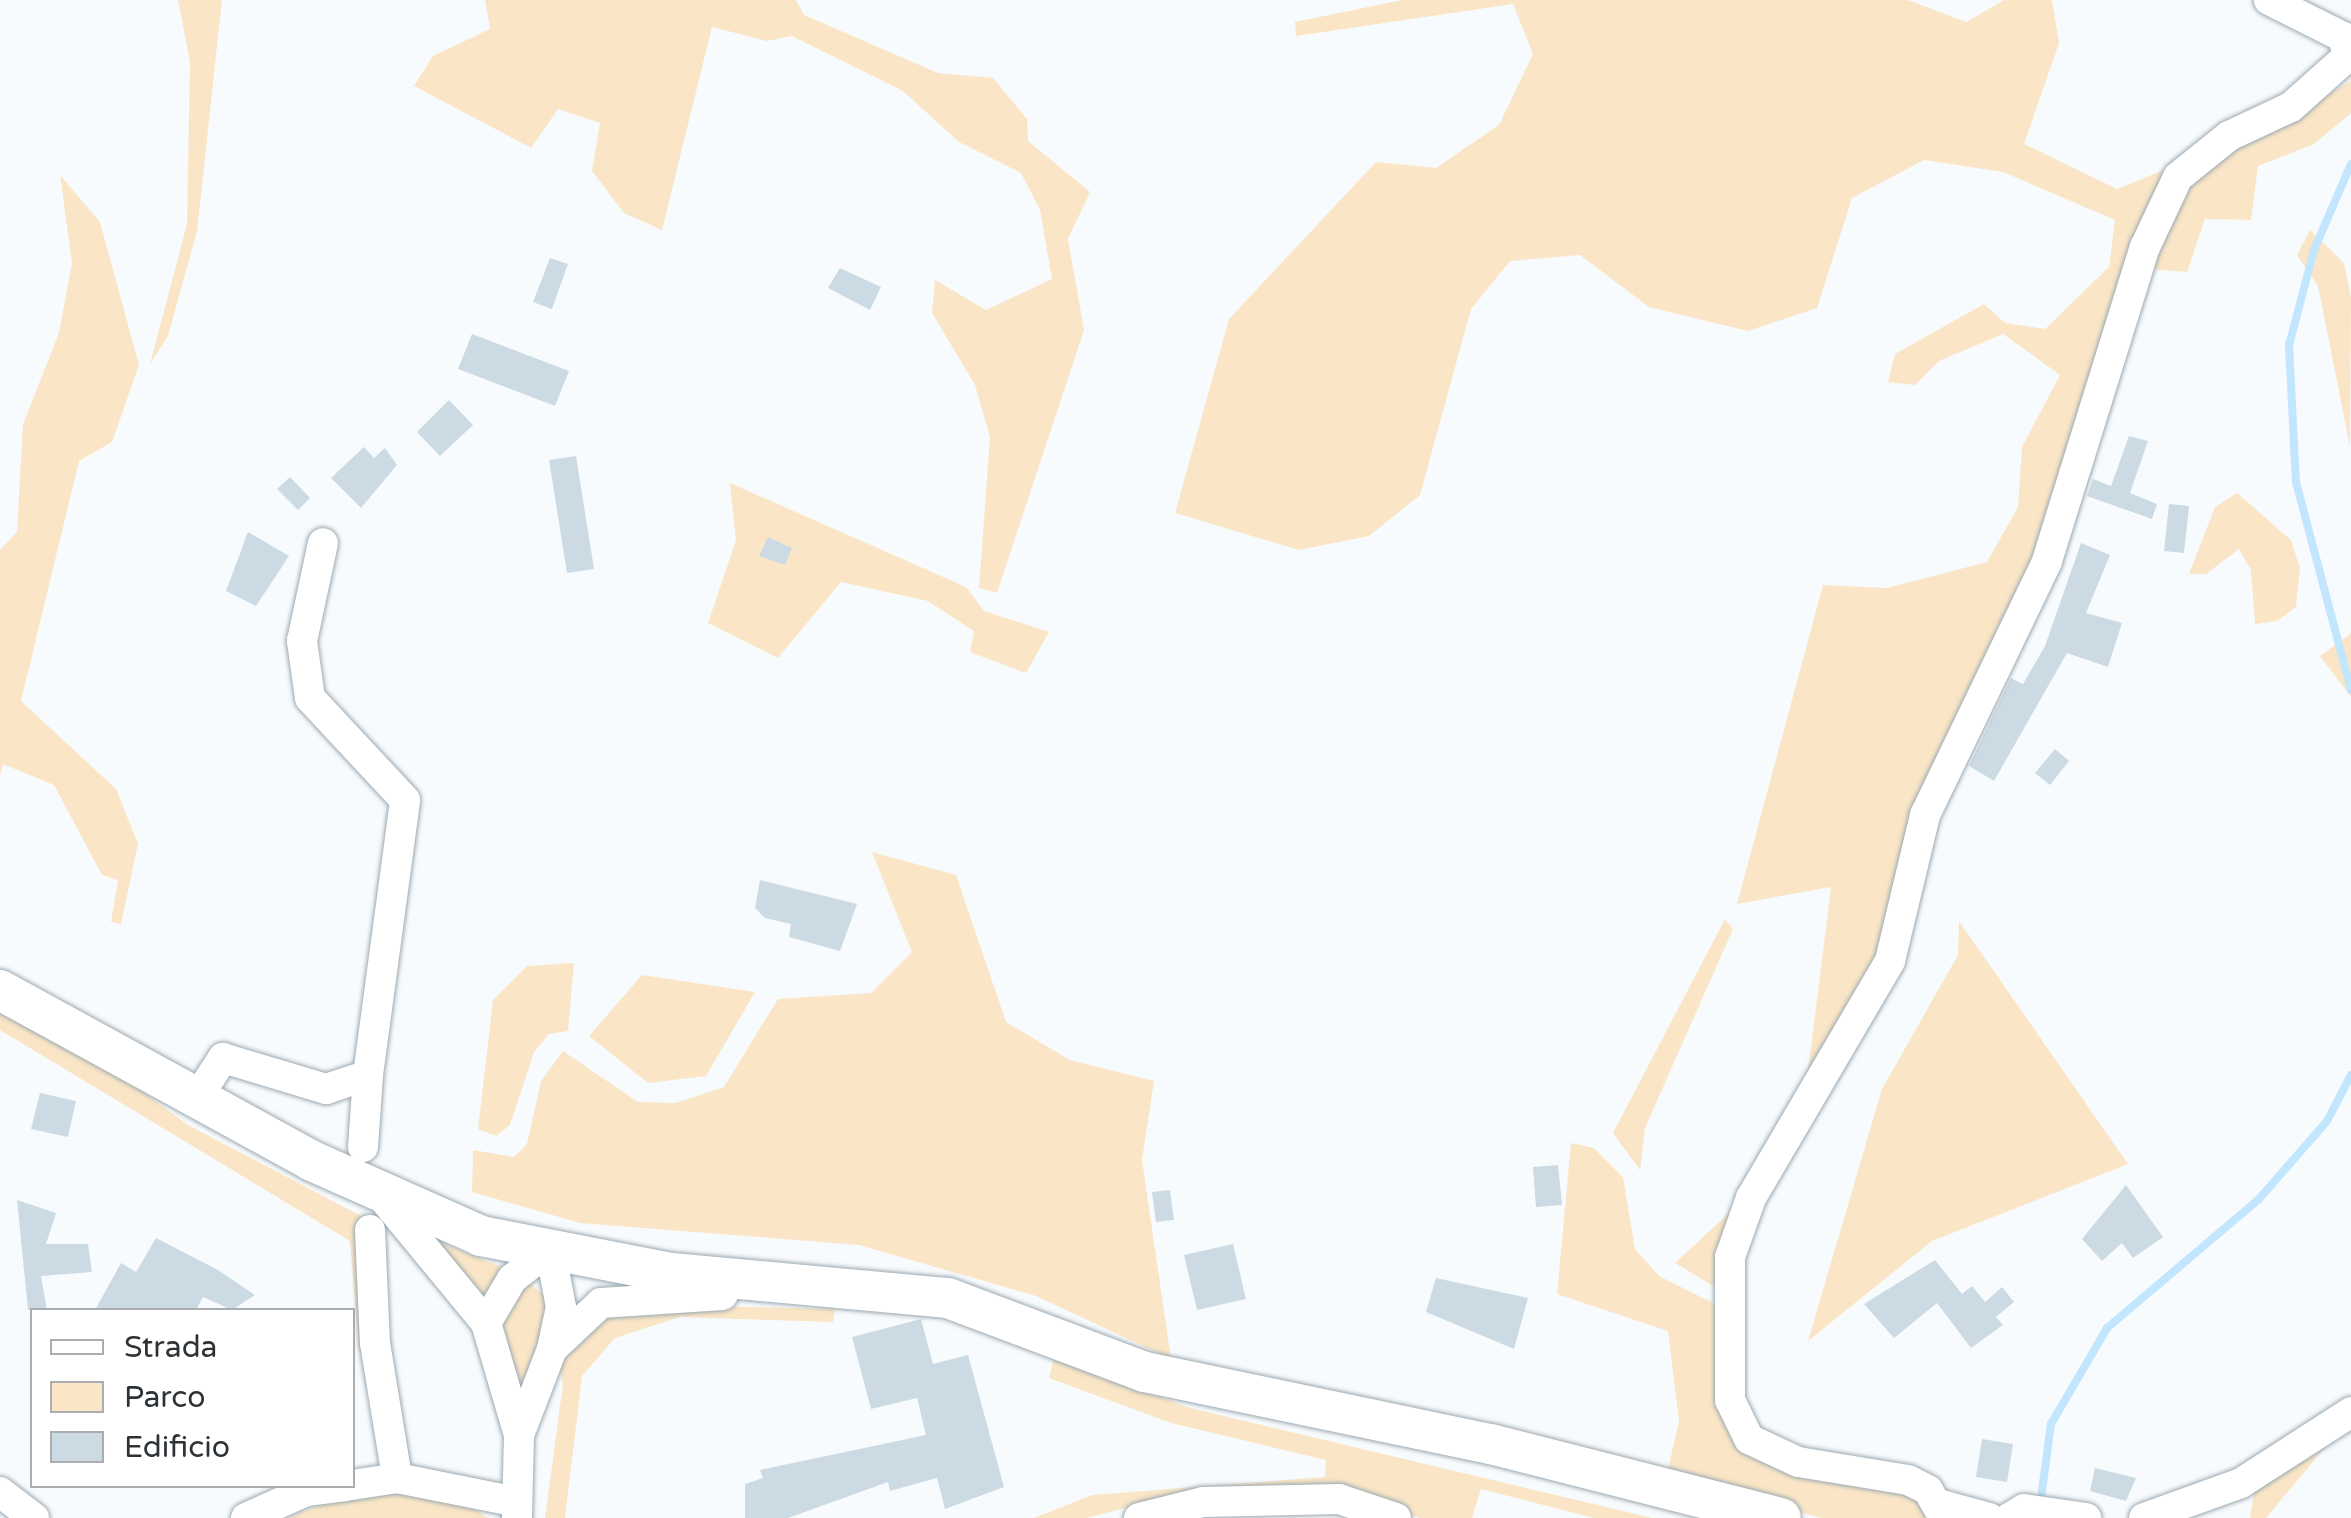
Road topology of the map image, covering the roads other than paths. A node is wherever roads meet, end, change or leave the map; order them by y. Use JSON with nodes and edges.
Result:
{"nodes":[{"id":1,"x":2269,"y":0,"type":"edge"},
{"id":2,"x":323,"y":543,"type":"dead end"},
{"id":3,"x":0,"y":990,"type":"edge"},
{"id":4,"x":368,"y":1075,"type":"junction"},
{"id":5,"x":197,"y":1098,"type":"junction"},
{"id":6,"x":363,"y":1147,"type":"dead end"},
{"id":7,"x":375,"y":1188,"type":"junction"},
{"id":8,"x":370,"y":1230,"type":"dead end"},
{"id":9,"x":550,"y":1249,"type":"junction"},
{"id":10,"x":895,"y":1291,"type":"junction"},
{"id":11,"x":486,"y":1322,"type":"junction"},
{"id":12,"x":552,"y":1350,"type":"junction"},
{"id":13,"x":2351,"y":1412,"type":"edge"},
{"id":14,"x":519,"y":1435,"type":"junction"},
{"id":15,"x":397,"y":1478,"type":"junction"},
{"id":16,"x":355,"y":1484,"type":"edge"},
{"id":17,"x":328,"y":1488,"type":"edge"},
{"id":18,"x":0,"y":1492,"type":"edge"},
{"id":19,"x":517,"y":1510,"type":"edge"},
{"id":20,"x":1941,"y":1511,"type":"edge"},
{"id":21,"x":34,"y":1518,"type":"edge"},
{"id":22,"x":246,"y":1518,"type":"edge"},
{"id":23,"x":1140,"y":1518,"type":"edge"},
{"id":24,"x":1396,"y":1518,"type":"edge"},
{"id":25,"x":1781,"y":1518,"type":"edge"},
{"id":26,"x":1989,"y":1518,"type":"edge"},
{"id":27,"x":2009,"y":1518,"type":"edge"},
{"id":28,"x":2086,"y":1518,"type":"edge"},
{"id":29,"x":2144,"y":1518,"type":"edge"}],
"edges":[{"from":1,"to":20,"type":"street"},
{"from":2,"to":4,"type":"street"},
{"from":3,"to":5,"type":"main road"},
{"from":4,"to":5,"type":"street"},
{"from":4,"to":6,"type":"street"},
{"from":5,"to":7,"type":"main road"},
{"from":7,"to":9,"type":"main road"},
{"from":7,"to":11,"type":"street"},
{"from":8,"to":15,"type":"street"},
{"from":9,"to":10,"type":"main road"},
{"from":9,"to":11,"type":"street"},
{"from":9,"to":12,"type":"street"},
{"from":10,"to":12,"type":"street"},
{"from":10,"to":25,"type":"main road"},
{"from":11,"to":14,"type":"street"},
{"from":12,"to":14,"type":"street"},
{"from":13,"to":29,"type":"street"},
{"from":14,"to":19,"type":"street"},
{"from":15,"to":16,"type":"street"},
{"from":15,"to":19,"type":"street"},
{"from":17,"to":22,"type":"street"},
{"from":18,"to":21,"type":"street"},
{"from":20,"to":26,"type":"street"},
{"from":23,"to":24,"type":"street"},
{"from":27,"to":28,"type":"street"}]}
